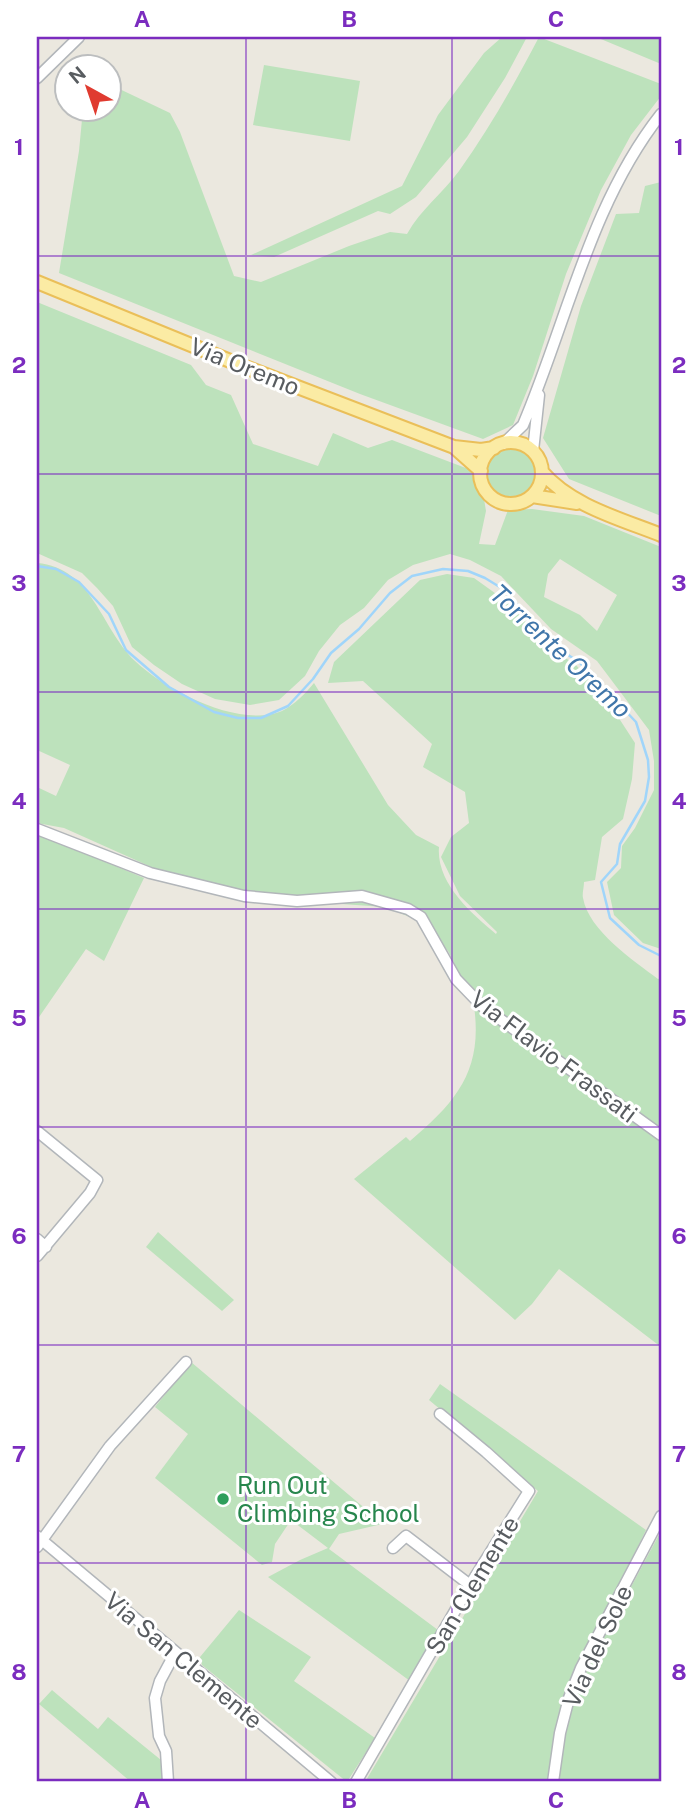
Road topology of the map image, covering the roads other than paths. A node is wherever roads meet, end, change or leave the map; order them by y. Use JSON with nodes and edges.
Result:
{"nodes":[{"id":1,"x":79,"y":37,"type":"edge"},
{"id":2,"x":37,"y":78,"type":"edge"},
{"id":3,"x":661,"y":114,"type":"edge"},
{"id":4,"x":37,"y":282,"type":"edge"},
{"id":5,"x":540,"y":381,"type":"junction"},
{"id":6,"x":498,"y":446,"type":"junction"},
{"id":7,"x":454,"y":447,"type":"junction"},
{"id":8,"x":533,"y":451,"type":"junction"},
{"id":9,"x":481,"y":471,"type":"junction"},
{"id":10,"x":542,"y":472,"type":"junction"},
{"id":11,"x":532,"y":496,"type":"junction"},
{"id":12,"x":590,"y":506,"type":"junction"},
{"id":13,"x":661,"y":535,"type":"edge"},
{"id":14,"x":37,"y":829,"type":"edge"},
{"id":15,"x":37,"y":1131,"type":"edge"},
{"id":16,"x":661,"y":1135,"type":"edge"},
{"id":17,"x":37,"y":1239,"type":"edge"},
{"id":18,"x":46,"y":1247,"type":"junction"},
{"id":19,"x":37,"y":1256,"type":"edge"},
{"id":20,"x":186,"y":1362,"type":"dead end"},
{"id":21,"x":440,"y":1414,"type":"dead end"},
{"id":22,"x":661,"y":1516,"type":"edge"},
{"id":23,"x":38,"y":1541,"type":"edge"},
{"id":24,"x":393,"y":1548,"type":"dead end"},
{"id":25,"x":470,"y":1585,"type":"junction"},
{"id":26,"x":175,"y":1653,"type":"junction"},
{"id":27,"x":167,"y":1782,"type":"edge"},
{"id":28,"x":331,"y":1782,"type":"edge"},
{"id":29,"x":356,"y":1782,"type":"edge"},
{"id":30,"x":553,"y":1782,"type":"edge"}],
"edges":[{"from":1,"to":2,"type":"street"},
{"from":3,"to":5,"type":"street"},
{"from":4,"to":7,"type":"main road","name":"Via Oremo"},
{"from":5,"to":6,"type":"street"},
{"from":5,"to":8,"type":"street"},
{"from":6,"to":7,"type":"main road","name":"Via Oremo"},
{"from":6,"to":8,"type":"main road"},
{"from":6,"to":9,"type":"main road"},
{"from":7,"to":9,"type":"main road","name":"Via Oremo"},
{"from":8,"to":10,"type":"main road"},
{"from":9,"to":11,"type":"main road"},
{"from":10,"to":11,"type":"main road"},
{"from":10,"to":12,"type":"main road"},
{"from":11,"to":12,"type":"main road"},
{"from":12,"to":13,"type":"main road"},
{"from":14,"to":16,"type":"street","name":"Via Flavio Frassati"},
{"from":15,"to":18,"type":"street"},
{"from":17,"to":18,"type":"street"},
{"from":18,"to":19,"type":"street"},
{"from":20,"to":23,"type":"street"},
{"from":21,"to":25,"type":"street","name":"San Clemente"},
{"from":22,"to":30,"type":"street","name":"Via del Sole"},
{"from":23,"to":26,"type":"street","name":"Via San Clemente"},
{"from":24,"to":25,"type":"street"},
{"from":25,"to":29,"type":"street","name":"San Clemente"},
{"from":26,"to":27,"type":"street"},
{"from":26,"to":28,"type":"street","name":"Via San Clemente"}]}
